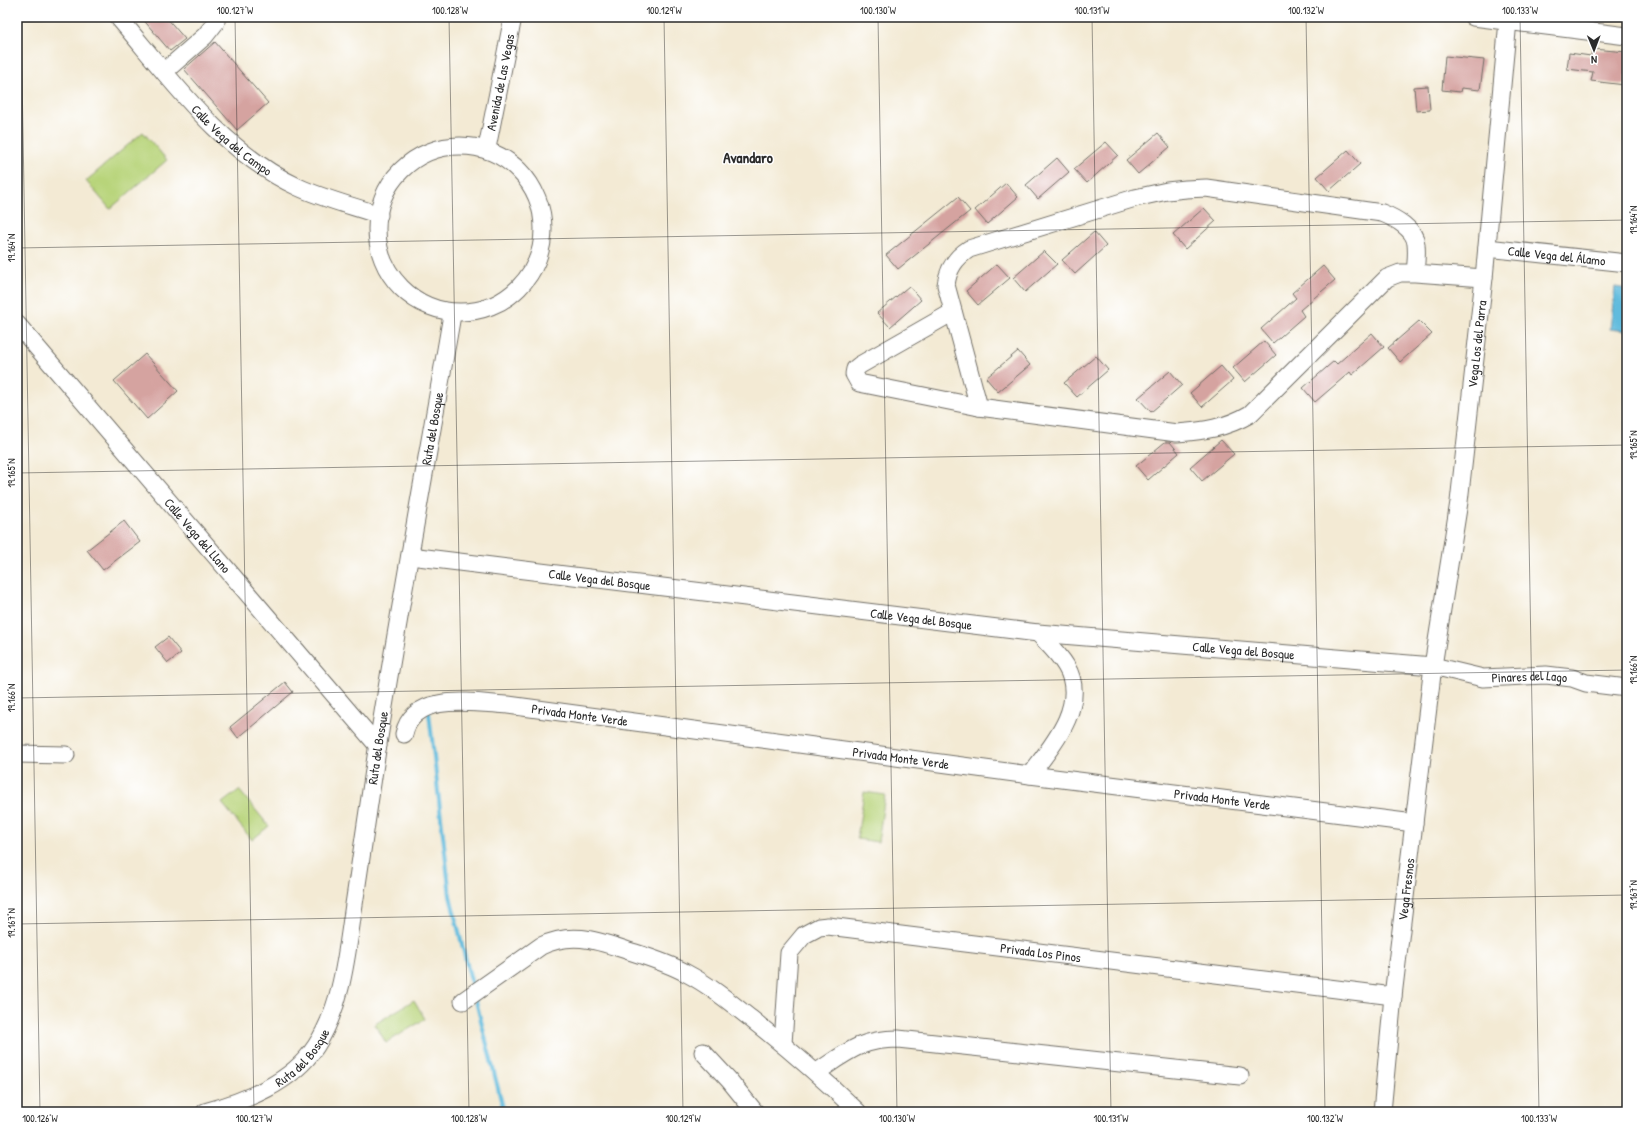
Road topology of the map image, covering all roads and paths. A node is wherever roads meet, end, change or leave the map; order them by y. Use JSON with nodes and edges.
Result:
{"nodes":[{"id":1,"x":118,"y":17,"type":"edge"},
{"id":2,"x":216,"y":17,"type":"edge"},
{"id":3,"x":513,"y":17,"type":"edge"},
{"id":4,"x":1473,"y":17,"type":"edge"},
{"id":5,"x":1508,"y":21,"type":"junction"},
{"id":6,"x":1627,"y":36,"type":"edge"},
{"id":7,"x":165,"y":71,"type":"junction"},
{"id":8,"x":487,"y":148,"type":"junction"},
{"id":9,"x":379,"y":215,"type":"junction"},
{"id":10,"x":1486,"y":248,"type":"junction"},
{"id":11,"x":1627,"y":263,"type":"edge"},
{"id":12,"x":1415,"y":273,"type":"junction"},
{"id":13,"x":1484,"y":278,"type":"junction"},
{"id":14,"x":953,"y":312,"type":"junction"},
{"id":15,"x":452,"y":315,"type":"junction"},
{"id":16,"x":17,"y":324,"type":"edge"},
{"id":17,"x":979,"y":407,"type":"junction"},
{"id":18,"x":410,"y":556,"type":"junction"},
{"id":19,"x":1038,"y":633,"type":"junction"},
{"id":20,"x":1433,"y":666,"type":"junction"},
{"id":21,"x":1627,"y":688,"type":"edge"},
{"id":22,"x":404,"y":734,"type":"dead end"},
{"id":23,"x":378,"y":746,"type":"junction"},
{"id":24,"x":17,"y":754,"type":"edge"},
{"id":25,"x":66,"y":755,"type":"dead end"},
{"id":26,"x":1030,"y":775,"type":"junction"},
{"id":27,"x":1414,"y":823,"type":"junction"},
{"id":28,"x":1393,"y":996,"type":"junction"},
{"id":29,"x":463,"y":1001,"type":"dead end"},
{"id":30,"x":783,"y":1044,"type":"junction"},
{"id":31,"x":703,"y":1052,"type":"dead end"},
{"id":32,"x":817,"y":1072,"type":"junction"},
{"id":33,"x":1240,"y":1076,"type":"dead end"},
{"id":34,"x":204,"y":1112,"type":"edge"},
{"id":35,"x":755,"y":1112,"type":"edge"},
{"id":36,"x":858,"y":1112,"type":"edge"},
{"id":37,"x":1382,"y":1112,"type":"edge"}],
"edges":[{"from":1,"to":7,"type":"street","name":"Calle Vega del Campo"},
{"from":2,"to":7,"type":"street"},
{"from":3,"to":8,"type":"street","name":"Avenida de Las Vegas"},
{"from":4,"to":5,"type":"street"},
{"from":5,"to":6,"type":"street"},
{"from":5,"to":10,"type":"street","name":"Vega Los del Parra"},
{"from":7,"to":9,"type":"street","name":"Calle Vega del Campo"},
{"from":8,"to":9,"type":"street"},
{"from":8,"to":15,"type":"street"},
{"from":9,"to":15,"type":"street"},
{"from":10,"to":11,"type":"street","name":"Calle Vega del Álamo"},
{"from":10,"to":13,"type":"street","name":"Vega Los del Parra"},
{"from":12,"to":13,"type":"street"},
{"from":12,"to":14,"type":"street"},
{"from":12,"to":17,"type":"street"},
{"from":13,"to":20,"type":"street","name":"Vega Los del Parra"},
{"from":14,"to":17,"type":"street"},
{"from":14,"to":17,"type":"street"},
{"from":15,"to":18,"type":"street","name":"Ruta del Bosque"},
{"from":16,"to":23,"type":"street","name":"Calle Vega del Llano"},
{"from":18,"to":19,"type":"street","name":"Calle Vega del Bosque"},
{"from":18,"to":23,"type":"street","name":"Ruta del Bosque"},
{"from":19,"to":20,"type":"street","name":"Calle Vega del Bosque"},
{"from":19,"to":26,"type":"street"},
{"from":20,"to":21,"type":"street","name":"Pinares del Lago"},
{"from":20,"to":27,"type":"street","name":"Vega Fresnos"},
{"from":22,"to":26,"type":"street","name":"Privada Monte Verde"},
{"from":23,"to":34,"type":"street","name":"Ruta del Bosque"},
{"from":24,"to":25,"type":"street"},
{"from":26,"to":27,"type":"street","name":"Privada Monte Verde"},
{"from":27,"to":28,"type":"street","name":"Vega Fresnos"},
{"from":28,"to":30,"type":"street","name":"Privada Los Pinos"},
{"from":28,"to":37,"type":"street","name":"Vega Fresnos"},
{"from":29,"to":30,"type":"street"},
{"from":30,"to":32,"type":"street"},
{"from":31,"to":35,"type":"street"},
{"from":32,"to":33,"type":"street"},
{"from":32,"to":36,"type":"street"}]}
